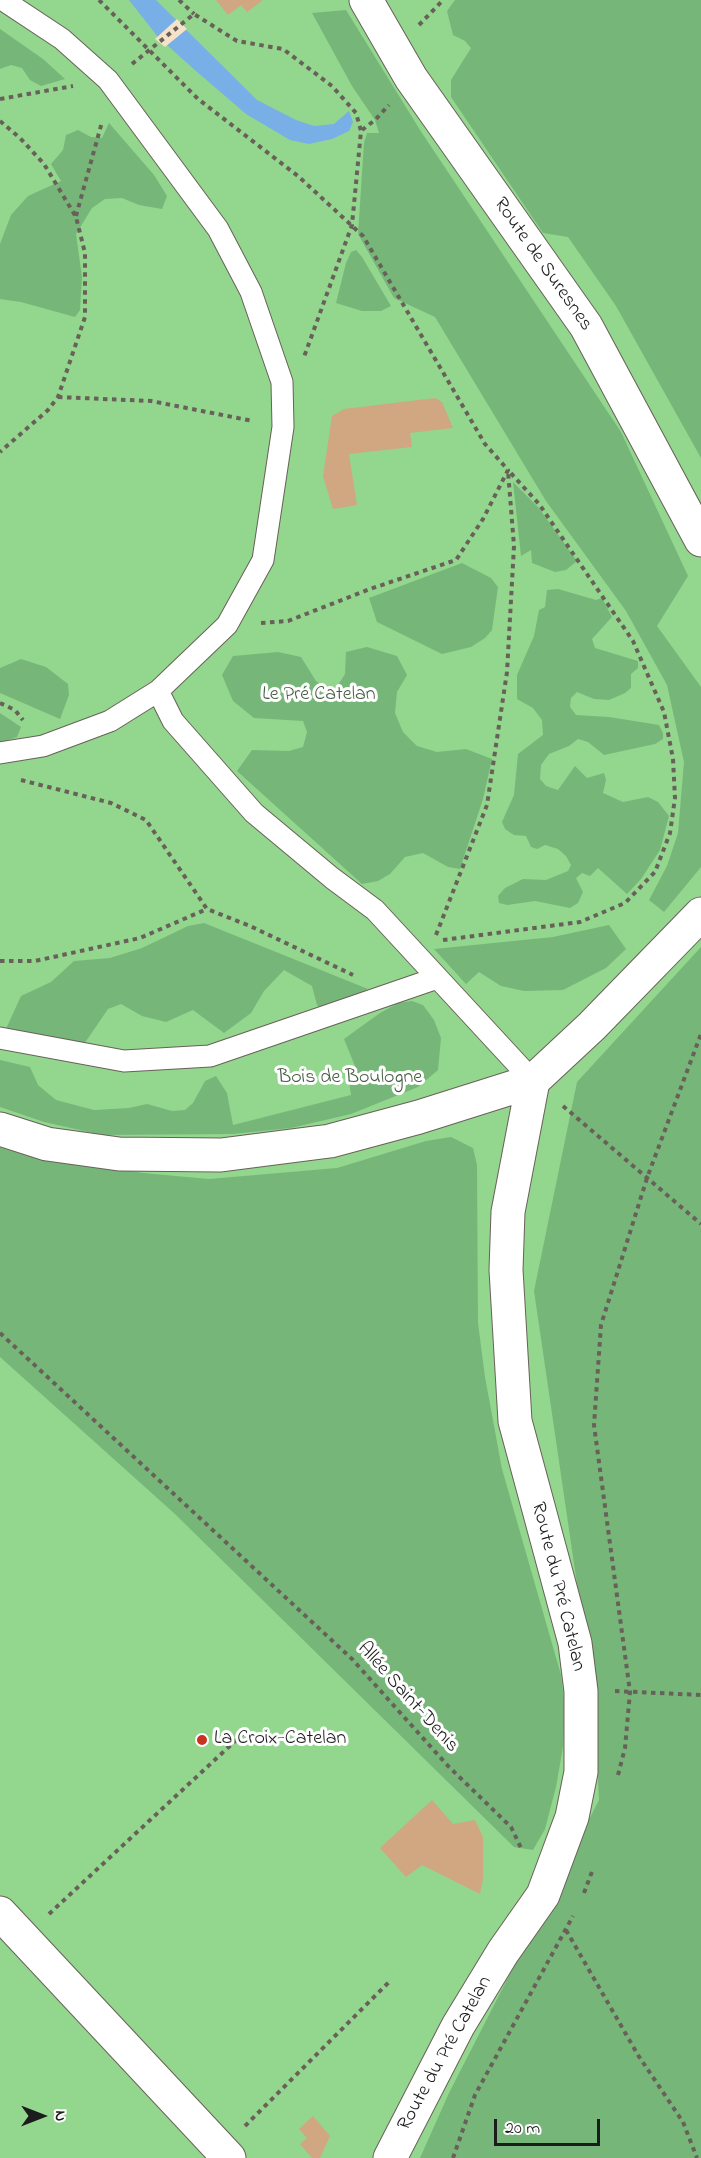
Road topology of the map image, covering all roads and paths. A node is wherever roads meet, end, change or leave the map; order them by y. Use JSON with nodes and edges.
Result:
{"nodes":[{"id":1,"x":3,"y":0,"type":"edge"},
{"id":2,"x":99,"y":0,"type":"edge"},
{"id":3,"x":180,"y":0,"type":"edge"},
{"id":4,"x":366,"y":0,"type":"edge"},
{"id":5,"x":194,"y":14,"type":"junction"},
{"id":6,"x":157,"y":45,"type":"dead end"},
{"id":7,"x":108,"y":80,"type":"junction"},
{"id":8,"x":0,"y":122,"type":"edge"},
{"id":9,"x":76,"y":217,"type":"junction"},
{"id":10,"x":352,"y":225,"type":"junction"},
{"id":11,"x":282,"y":382,"type":"junction"},
{"id":12,"x":58,"y":397,"type":"junction"},
{"id":13,"x":284,"y":427,"type":"junction"},
{"id":14,"x":0,"y":452,"type":"edge"},
{"id":15,"x":508,"y":470,"type":"junction"},
{"id":16,"x":701,"y":540,"type":"edge"},
{"id":17,"x":227,"y":625,"type":"junction"},
{"id":18,"x":158,"y":691,"type":"junction"},
{"id":19,"x":0,"y":753,"type":"edge"},
{"id":20,"x":15,"y":779,"type":"dead end"},
{"id":21,"x":207,"y":909,"type":"junction"},
{"id":22,"x":701,"y":914,"type":"edge"},
{"id":23,"x":0,"y":961,"type":"edge"},
{"id":24,"x":437,"y":978,"type":"junction"},
{"id":25,"x":395,"y":993,"type":"junction"},
{"id":26,"x":0,"y":1038,"type":"edge"},
{"id":27,"x":533,"y":1081,"type":"junction"},
{"id":28,"x":0,"y":1129,"type":"edge"},
{"id":29,"x":701,"y":1224,"type":"edge"},
{"id":30,"x":0,"y":1333,"type":"edge"},
{"id":31,"x":581,"y":1691,"type":"junction"},
{"id":32,"x":701,"y":1695,"type":"edge"},
{"id":33,"x":248,"y":1729,"type":"dead end"},
{"id":34,"x":543,"y":1895,"type":"junction"},
{"id":35,"x":0,"y":1913,"type":"edge"},
{"id":36,"x":24,"y":1938,"type":"junction"},
{"id":37,"x":391,"y":1980,"type":"dead end"},
{"id":38,"x":225,"y":2154,"type":"edge"},
{"id":39,"x":390,"y":2158,"type":"edge"},
{"id":40,"x":696,"y":2158,"type":"edge"}],
"edges":[{"from":1,"to":7,"type":"lane"},
{"from":2,"to":10,"type":"path"},
{"from":3,"to":5,"type":"path"},
{"from":4,"to":16,"type":"street","name":"Route de Suresnes"},
{"from":5,"to":6,"type":"path"},
{"from":5,"to":10,"type":"path"},
{"from":7,"to":9,"type":"path"},
{"from":7,"to":11,"type":"lane"},
{"from":8,"to":9,"type":"path"},
{"from":9,"to":12,"type":"path"},
{"from":10,"to":11,"type":"path"},
{"from":10,"to":15,"type":"path"},
{"from":11,"to":13,"type":"lane"},
{"from":12,"to":13,"type":"path"},
{"from":12,"to":14,"type":"path"},
{"from":13,"to":17,"type":"lane"},
{"from":15,"to":15,"type":"path"},
{"from":15,"to":17,"type":"path"},
{"from":17,"to":18,"type":"lane"},
{"from":18,"to":19,"type":"lane"},
{"from":18,"to":24,"type":"lane"},
{"from":20,"to":21,"type":"path"},
{"from":21,"to":23,"type":"path"},
{"from":21,"to":25,"type":"path"},
{"from":22,"to":27,"type":"street"},
{"from":24,"to":25,"type":"lane"},
{"from":24,"to":27,"type":"lane"},
{"from":25,"to":26,"type":"lane"},
{"from":27,"to":28,"type":"street"},
{"from":27,"to":29,"type":"path"},
{"from":27,"to":31,"type":"street","name":"Route du Pré Catelan"},
{"from":30,"to":34,"type":"path","name":"Allée Saint-Denis"},
{"from":31,"to":32,"type":"path"},
{"from":31,"to":34,"type":"street","name":"Route du Pré Catelan"},
{"from":33,"to":36,"type":"path"},
{"from":34,"to":39,"type":"street","name":"Route du Pré Catelan"},
{"from":34,"to":40,"type":"path","name":"Allée Saint-Denis"},
{"from":35,"to":36,"type":"street"},
{"from":36,"to":38,"type":"street"},
{"from":37,"to":38,"type":"path"}]}
